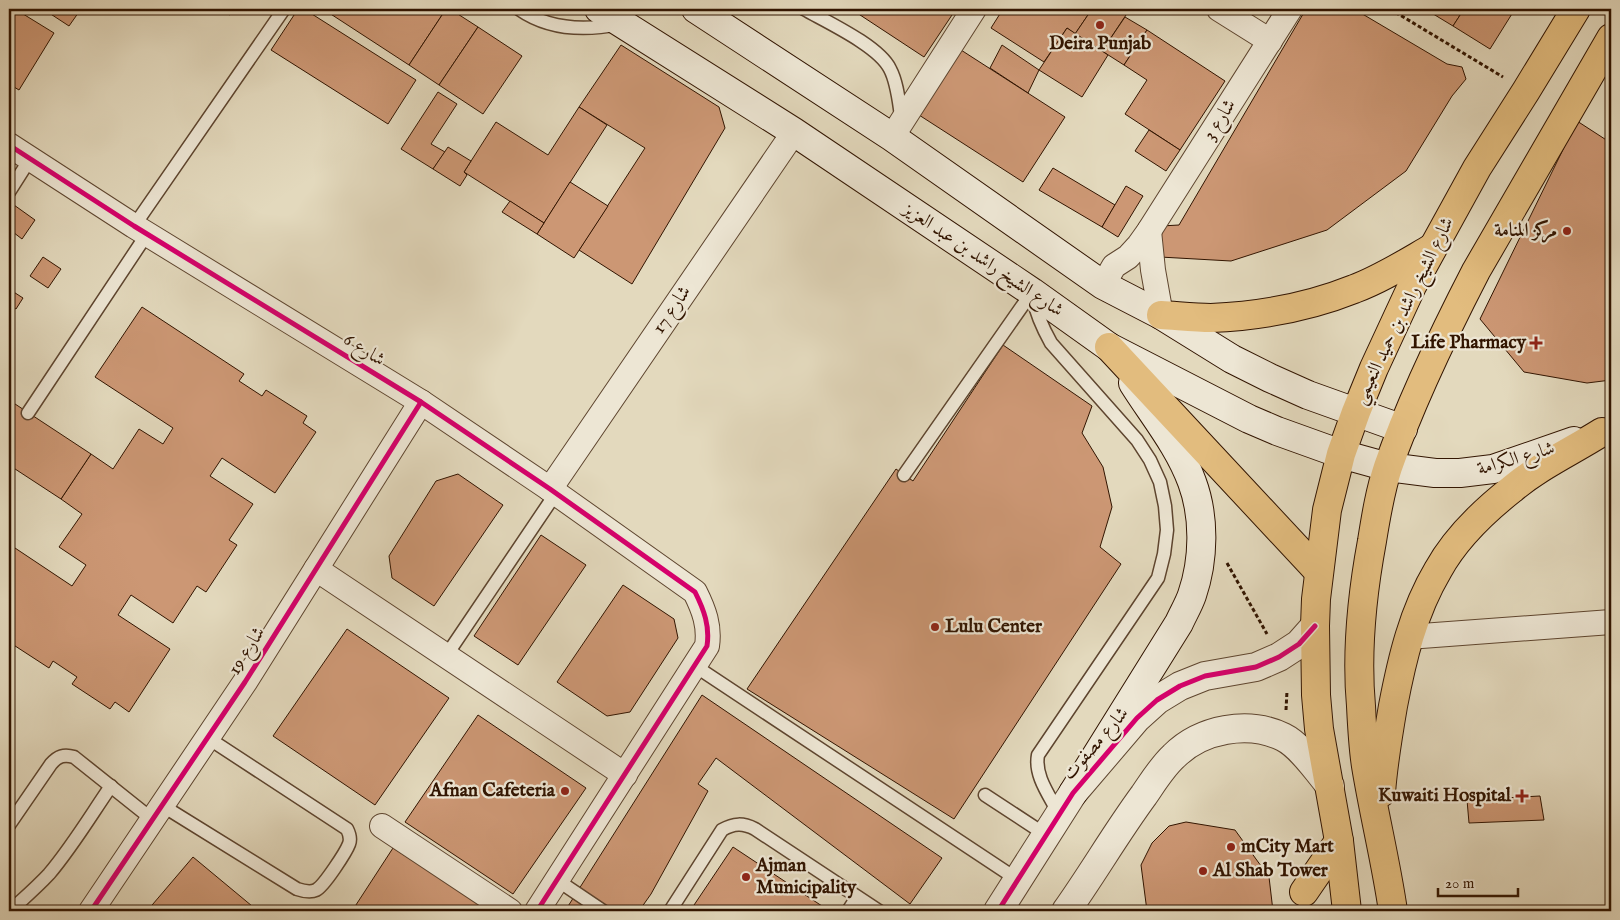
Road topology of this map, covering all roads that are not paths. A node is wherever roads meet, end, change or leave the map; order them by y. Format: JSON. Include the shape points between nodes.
{"nodes":[{"id":1,"x":284,"y":9,"type":"edge"},
{"id":2,"x":519,"y":9,"type":"edge"},
{"id":3,"x":599,"y":9,"type":"edge"},
{"id":4,"x":696,"y":9,"type":"edge"},
{"id":5,"x":804,"y":9,"type":"edge"},
{"id":6,"x":974,"y":9,"type":"edge"},
{"id":7,"x":1219,"y":9,"type":"edge"},
{"id":8,"x":1290,"y":9,"type":"edge"},
{"id":9,"x":1576,"y":9,"type":"edge"},
{"id":10,"x":621,"y":24,"type":"junction"},
{"id":11,"x":1611,"y":38,"type":"edge"},
{"id":12,"x":1270,"y":41,"type":"junction"},
{"id":13,"x":897,"y":130,"type":"junction"},
{"id":14,"x":794,"y":132,"type":"junction"},
{"id":15,"x":9,"y":145,"type":"edge"},
{"id":16,"x":30,"y":159,"type":"junction"},
{"id":17,"x":9,"y":192,"type":"edge"},
{"id":18,"x":141,"y":230,"type":"junction"},
{"id":19,"x":1149,"y":231,"type":"junction"},
{"id":20,"x":1433,"y":247,"type":"junction"},
{"id":21,"x":1103,"y":285,"type":"junction"},
{"id":22,"x":1032,"y":292,"type":"junction"},
{"id":23,"x":1161,"y":315,"type":"junction"},
{"id":24,"x":1109,"y":347,"type":"junction"},
{"id":25,"x":421,"y":402,"type":"junction"},
{"id":26,"x":1356,"y":412,"type":"junction"},
{"id":27,"x":28,"y":413,"type":"dead end"},
{"id":28,"x":1403,"y":429,"type":"junction"},
{"id":29,"x":1606,"y":430,"type":"edge"},
{"id":30,"x":1341,"y":454,"type":"junction"},
{"id":31,"x":1388,"y":467,"type":"junction"},
{"id":32,"x":904,"y":475,"type":"dead end"},
{"id":33,"x":553,"y":491,"type":"junction"},
{"id":34,"x":316,"y":569,"type":"junction"},
{"id":35,"x":1318,"y":571,"type":"junction"},
{"id":36,"x":1611,"y":622,"type":"edge"},
{"id":37,"x":1315,"y":626,"type":"junction"},
{"id":38,"x":1408,"y":637,"type":"junction"},
{"id":39,"x":446,"y":656,"type":"junction"},
{"id":40,"x":696,"y":666,"type":"junction"},
{"id":41,"x":208,"y":738,"type":"junction"},
{"id":42,"x":625,"y":775,"type":"junction"},
{"id":43,"x":111,"y":786,"type":"junction"},
{"id":44,"x":1330,"y":786,"type":"junction"},
{"id":45,"x":985,"y":795,"type":"dead end"},
{"id":46,"x":158,"y":813,"type":"junction"},
{"id":47,"x":1059,"y":814,"type":"junction"},
{"id":48,"x":9,"y":825,"type":"edge"},
{"id":49,"x":382,"y":826,"type":"dead end"},
{"id":50,"x":1379,"y":827,"type":"junction"},
{"id":51,"x":1339,"y":841,"type":"junction"},
{"id":52,"x":557,"y":880,"type":"junction"},
{"id":53,"x":1018,"y":880,"type":"junction"},
{"id":54,"x":1304,"y":892,"type":"dead end"},
{"id":55,"x":857,"y":897,"type":"junction"},
{"id":56,"x":10,"y":911,"type":"edge"},
{"id":57,"x":91,"y":911,"type":"edge"},
{"id":58,"x":510,"y":911,"type":"edge"},
{"id":59,"x":537,"y":911,"type":"edge"},
{"id":60,"x":603,"y":911,"type":"edge"},
{"id":61,"x":670,"y":911,"type":"edge"},
{"id":62,"x":848,"y":911,"type":"edge"},
{"id":63,"x":879,"y":911,"type":"edge"},
{"id":64,"x":998,"y":911,"type":"edge"},
{"id":65,"x":1066,"y":911,"type":"edge"},
{"id":66,"x":1347,"y":911,"type":"edge"},
{"id":67,"x":1393,"y":911,"type":"edge"}],
"edges":[{"from":1,"to":18,"type":"lane"},
{"from":2,"to":10,"type":"lane","via":[[537,20],[559,27],[598,28]]},
{"from":3,"to":10,"type":"main road","name":"شارع الشيخ راشد بن عبد العزيز"},
{"from":4,"to":13,"type":"main road"},
{"from":5,"to":13,"type":"lane","via":[[882,57],[894,77]]},
{"from":6,"to":13,"type":"street"},
{"from":7,"to":12,"type":"street"},
{"from":8,"to":12,"type":"street","name":"شارع 3"},
{"from":9,"to":20,"type":"main road","name":"شارع الشيخ راشد بن حميد النعيمي","via":[[1477,168]]},
{"from":10,"to":14,"type":"main road","name":"شارع الشيخ راشد بن عبد العزيز"},
{"from":11,"to":28,"type":"main road","via":[[1476,270]]},
{"from":12,"to":19,"type":"street","name":"شارع 3"},
{"from":13,"to":21,"type":"main road"},
{"from":14,"to":22,"type":"main road","name":"شارع الشيخ راشد بن عبد العزيز"},
{"from":14,"to":33,"type":"street","name":"شارع 17"},
{"from":15,"to":16,"type":"street","name":"شارع 6"},
{"from":16,"to":17,"type":"lane"},
{"from":16,"to":18,"type":"street","name":"شارع 6"},
{"from":18,"to":25,"type":"street","name":"شارع 6"},
{"from":18,"to":27,"type":"lane"},
{"from":19,"to":21,"type":"street","name":"شارع 3","via":[[1128,256],[1114,266]]},
{"from":19,"to":23,"type":"street"},
{"from":20,"to":23,"type":"main road","via":[[1397,269],[1354,289],[1309,304],[1221,317]]},
{"from":20,"to":26,"type":"main road","name":"شارع الشيخ راشد بن حميد النعيمي","via":[[1392,327]]},
{"from":21,"to":23,"type":"main road"},
{"from":22,"to":24,"type":"main road","name":"شارع الشيخ راشد بن عبد العزيز"},
{"from":22,"to":32,"type":"lane"},
{"from":22,"to":47,"type":"lane","via":[[1038,319],[1051,343],[1137,440],[1150,460],[1160,482],[1167,530],[1158,578],[1038,755],[1039,776]]},
{"from":23,"to":26,"type":"main road","via":[[1232,359],[1270,378]]},
{"from":24,"to":30,"type":"main road","name":"شارع الشيخ راشد بن عبد العزيز","via":[[1249,419]]},
{"from":24,"to":35,"type":"main road"},
{"from":24,"to":47,"type":"main road","via":[[1175,448],[1192,482],[1200,520],[1200,558],[1192,595],[1179,623]]},
{"from":25,"to":33,"type":"street","name":"شارع 6"},
{"from":25,"to":34,"type":"street","name":"شارع 19"},
{"from":26,"to":28,"type":"main road"},
{"from":26,"to":30,"type":"main road","name":"شارع الشيخ راشد بن حميد النعيمي"},
{"from":28,"to":31,"type":"main road"},
{"from":29,"to":31,"type":"main road","name":"شارع الكرامة","via":[[1485,470],[1435,473]]},
{"from":29,"to":38,"type":"main road","via":[[1513,487],[1486,511],[1439,568],[1421,601]]},
{"from":30,"to":31,"type":"main road","name":"شارع الشيخ راشد بن عبد العزيز"},
{"from":30,"to":35,"type":"main road","name":"شارع الشيخ راشد بن حميد النعيمي","via":[[1327,510]]},
{"from":31,"to":50,"type":"main road","via":[[1365,580],[1360,641],[1360,704],[1366,766]]},
{"from":33,"to":39,"type":"lane"},
{"from":33,"to":40,"type":"street","name":"شارع 6","via":[[695,592],[708,626],[707,646]]},
{"from":34,"to":39,"type":"street"},
{"from":34,"to":41,"type":"street","name":"شارع 19"},
{"from":35,"to":37,"type":"main road","name":"شارع الشيخ راشد بن حميد النعيمي"},
{"from":36,"to":38,"type":"street"},
{"from":37,"to":44,"type":"main road","name":"شارع الشيخ راشد بن حميد النعيمي","via":[[1318,721]]},
{"from":37,"to":47,"type":"main road","name":"شارع مصفوت","via":[[1299,644],[1280,657],[1256,667],[1205,676],[1157,700],[1137,718]]},
{"from":38,"to":50,"type":"main road","via":[[1388,732]]},
{"from":39,"to":42,"type":"street"},
{"from":40,"to":42,"type":"street"},
{"from":40,"to":53,"type":"lane"},
{"from":41,"to":46,"type":"street","name":"شارع 19"},
{"from":41,"to":46,"type":"lane","via":[[347,829],[349,844],[326,880],[316,890],[297,889]]},
{"from":42,"to":52,"type":"street"},
{"from":43,"to":46,"type":"lane"},
{"from":43,"to":48,"type":"lane","via":[[74,757],[56,758]]},
{"from":43,"to":56,"type":"lane","via":[[49,873]]},
{"from":44,"to":51,"type":"main road","name":"شارع الشيخ راشد بن حميد النعيمي"},
{"from":44,"to":65,"type":"main road","via":[[1305,754],[1284,737],[1256,729],[1226,729],[1198,738],[1174,755],[1156,778]]},
{"from":45,"to":47,"type":"lane"},
{"from":46,"to":57,"type":"street","name":"شارع 19"},
{"from":47,"to":53,"type":"main road","name":"شارع مصفوت"},
{"from":49,"to":58,"type":"street"},
{"from":50,"to":67,"type":"main road"},
{"from":51,"to":54,"type":"main road"},
{"from":51,"to":66,"type":"main road","name":"شارع الشيخ راشد بن حميد النعيمي"},
{"from":52,"to":59,"type":"street"},
{"from":52,"to":60,"type":"lane"},
{"from":53,"to":64,"type":"main road","name":"شارع مصفوت"},
{"from":55,"to":61,"type":"lane","via":[[755,829],[737,824],[722,830]]},
{"from":55,"to":62,"type":"lane"},
{"from":55,"to":63,"type":"lane"}]}
